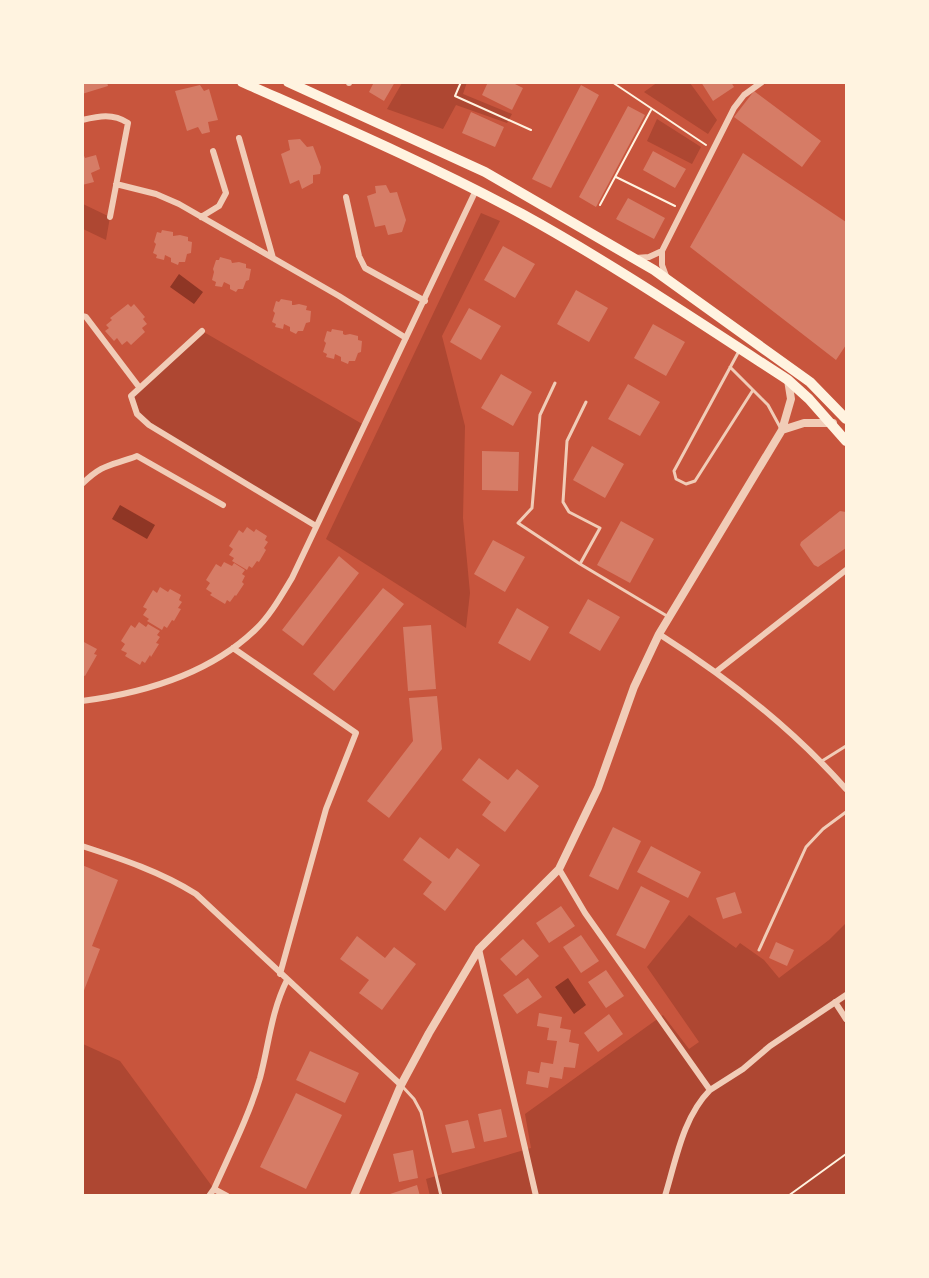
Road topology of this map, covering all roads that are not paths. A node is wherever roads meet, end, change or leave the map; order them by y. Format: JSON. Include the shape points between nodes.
{"nodes":[{"id":1,"x":242,"y":82,"type":"edge"},
{"id":2,"x":288,"y":82,"type":"edge"},
{"id":3,"x":762,"y":82,"type":"edge"},
{"id":4,"x":82,"y":120,"type":"edge"},
{"id":5,"x":239,"y":138,"type":"dead end"},
{"id":6,"x":213,"y":151,"type":"dead end"},
{"id":7,"x":485,"y":172,"type":"junction"},
{"id":8,"x":116,"y":184,"type":"junction"},
{"id":9,"x":476,"y":190,"type":"junction"},
{"id":10,"x":346,"y":197,"type":"dead end"},
{"id":11,"x":110,"y":217,"type":"dead end"},
{"id":12,"x":201,"y":217,"type":"junction"},
{"id":13,"x":662,"y":251,"type":"junction"},
{"id":14,"x":634,"y":257,"type":"junction"},
{"id":15,"x":273,"y":258,"type":"junction"},
{"id":16,"x":667,"y":279,"type":"junction"},
{"id":17,"x":425,"y":301,"type":"junction"},
{"id":18,"x":84,"y":316,"type":"edge"},
{"id":19,"x":202,"y":331,"type":"dead end"},
{"id":20,"x":406,"y":338,"type":"junction"},
{"id":21,"x":740,"y":349,"type":"junction"},
{"id":22,"x":730,"y":367,"type":"junction"},
{"id":23,"x":788,"y":380,"type":"junction"},
{"id":24,"x":555,"y":383,"type":"dead end"},
{"id":25,"x":139,"y":387,"type":"junction"},
{"id":26,"x":753,"y":390,"type":"junction"},
{"id":27,"x":586,"y":402,"type":"dead end"},
{"id":28,"x":846,"y":420,"type":"edge"},
{"id":29,"x":833,"y":423,"type":"junction"},
{"id":30,"x":782,"y":430,"type":"junction"},
{"id":31,"x":846,"y":441,"type":"edge"},
{"id":32,"x":82,"y":484,"type":"edge"},
{"id":33,"x":223,"y":506,"type":"dead end"},
{"id":34,"x":316,"y":526,"type":"junction"},
{"id":35,"x":580,"y":564,"type":"junction"},
{"id":36,"x":846,"y":570,"type":"edge"},
{"id":37,"x":669,"y":617,"type":"junction"},
{"id":38,"x":659,"y":634,"type":"junction"},
{"id":39,"x":233,"y":648,"type":"junction"},
{"id":40,"x":717,"y":671,"type":"junction"},
{"id":41,"x":82,"y":701,"type":"edge"},
{"id":42,"x":846,"y":746,"type":"edge"},
{"id":43,"x":822,"y":761,"type":"junction"},
{"id":44,"x":846,"y":789,"type":"edge"},
{"id":45,"x":846,"y":812,"type":"edge"},
{"id":46,"x":82,"y":846,"type":"edge"},
{"id":47,"x":559,"y":869,"type":"junction"},
{"id":48,"x":479,"y":949,"type":"junction"},
{"id":49,"x":759,"y":950,"type":"dead end"},
{"id":50,"x":280,"y":974,"type":"junction"},
{"id":51,"x":286,"y":980,"type":"junction"},
{"id":52,"x":846,"y":995,"type":"edge"},
{"id":53,"x":836,"y":1002,"type":"junction"},
{"id":54,"x":846,"y":1019,"type":"edge"},
{"id":55,"x":401,"y":1085,"type":"junction"},
{"id":56,"x":710,"y":1090,"type":"junction"},
{"id":57,"x":214,"y":1189,"type":"junction"},
{"id":58,"x":209,"y":1196,"type":"edge"},
{"id":59,"x":226,"y":1196,"type":"edge"},
{"id":60,"x":354,"y":1196,"type":"edge"},
{"id":61,"x":441,"y":1196,"type":"edge"},
{"id":62,"x":536,"y":1196,"type":"edge"},
{"id":63,"x":665,"y":1196,"type":"edge"}],
"edges":[{"from":1,"to":9,"type":"main road"},
{"from":2,"to":7,"type":"main road"},
{"from":3,"to":13,"type":"street","via":[[734,108]]},
{"from":4,"to":8,"type":"street","via":[[102,115],[122,118],[128,123]]},
{"from":5,"to":15,"type":"street"},
{"from":6,"to":12,"type":"street","via":[[226,193],[219,206]]},
{"from":7,"to":9,"type":"main road"},
{"from":7,"to":14,"type":"main road"},
{"from":8,"to":11,"type":"street"},
{"from":8,"to":12,"type":"street","via":[[156,194]]},
{"from":9,"to":17,"type":"street"},
{"from":9,"to":21,"type":"main road","via":[[571,242]]},
{"from":10,"to":17,"type":"street","via":[[364,268]]},
{"from":12,"to":15,"type":"street"},
{"from":13,"to":14,"type":"street"},
{"from":13,"to":16,"type":"street"},
{"from":14,"to":16,"type":"main road"},
{"from":15,"to":20,"type":"street"},
{"from":16,"to":28,"type":"main road","via":[[810,382]]},
{"from":17,"to":20,"type":"street"},
{"from":18,"to":25,"type":"street"},
{"from":19,"to":25,"type":"street"},
{"from":20,"to":34,"type":"street"},
{"from":21,"to":22,"type":"lane"},
{"from":21,"to":23,"type":"main road"},
{"from":22,"to":26,"type":"lane"},
{"from":22,"to":26,"type":"lane","via":[[674,471],[676,479],[686,484],[695,481]]},
{"from":23,"to":29,"type":"main road"},
{"from":23,"to":30,"type":"street","via":[[791,399]]},
{"from":24,"to":35,"type":"lane","via":[[540,415],[532,508],[518,523]]},
{"from":25,"to":34,"type":"street","via":[[131,396],[137,414],[149,425]]},
{"from":26,"to":30,"type":"lane","via":[[768,405]]},
{"from":27,"to":35,"type":"lane","via":[[567,441],[563,502],[569,512],[600,528]]},
{"from":29,"to":30,"type":"street","via":[[804,423]]},
{"from":29,"to":31,"type":"main road"},
{"from":30,"to":37,"type":"street"},
{"from":32,"to":33,"type":"street","via":[[105,465],[137,456]]},
{"from":34,"to":39,"type":"street","via":[[273,609],[256,630]]},
{"from":35,"to":37,"type":"lane"},
{"from":36,"to":40,"type":"street"},
{"from":37,"to":38,"type":"street"},
{"from":38,"to":40,"type":"street"},
{"from":38,"to":47,"type":"street","via":[[634,687],[598,788]]},
{"from":39,"to":41,"type":"street","via":[[193,671],[150,688]]},
{"from":39,"to":50,"type":"street","via":[[356,733],[326,809]]},
{"from":40,"to":43,"type":"street"},
{"from":42,"to":43,"type":"lane"},
{"from":43,"to":44,"type":"street"},
{"from":45,"to":49,"type":"lane","via":[[806,847]]},
{"from":46,"to":50,"type":"street","via":[[137,864],[196,894]]},
{"from":47,"to":48,"type":"street"},
{"from":47,"to":56,"type":"street","via":[[585,913]]},
{"from":48,"to":55,"type":"street"},
{"from":48,"to":62,"type":"street"},
{"from":50,"to":51,"type":"street"},
{"from":51,"to":55,"type":"street"},
{"from":51,"to":57,"type":"street","via":[[278,997],[257,1084]]},
{"from":52,"to":53,"type":"street"},
{"from":53,"to":54,"type":"street"},
{"from":53,"to":56,"type":"street"},
{"from":55,"to":60,"type":"street"},
{"from":55,"to":61,"type":"lane","via":[[421,1112]]},
{"from":56,"to":63,"type":"street","via":[[694,1109]]},
{"from":57,"to":58,"type":"street"},
{"from":57,"to":59,"type":"street"}]}
